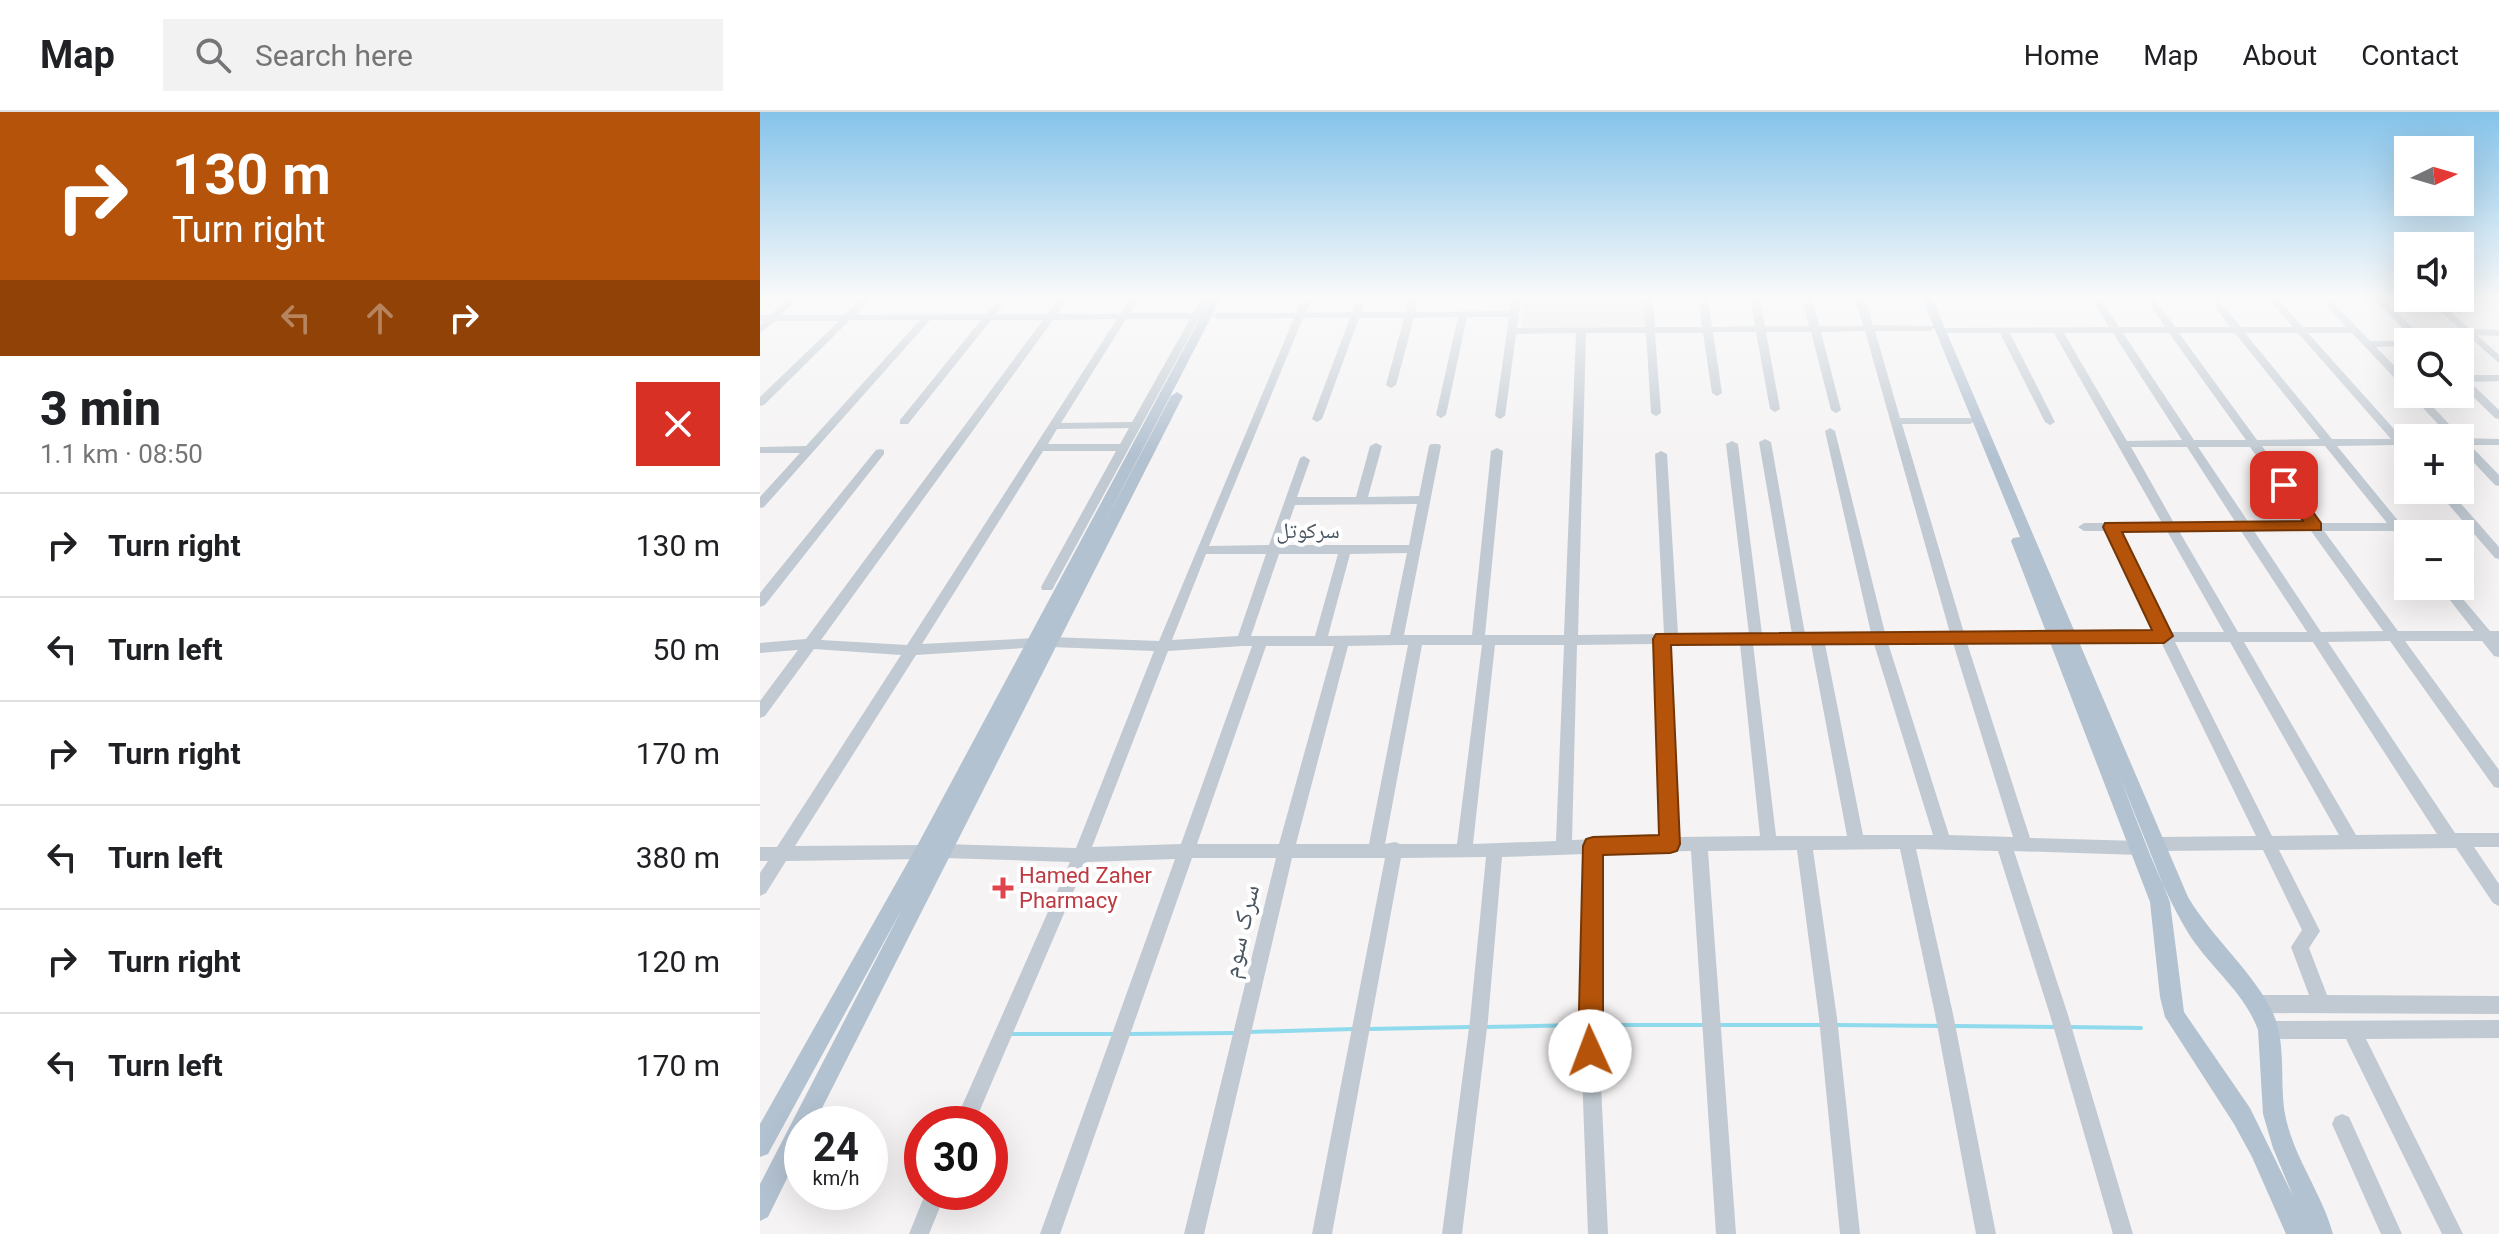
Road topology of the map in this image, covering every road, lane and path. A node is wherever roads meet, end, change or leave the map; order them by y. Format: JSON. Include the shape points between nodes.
{"nodes":[{"id":1,"x":815,"y":350,"type":"edge"},
{"id":2,"x":821,"y":350,"type":"edge"},
{"id":3,"x":898,"y":350,"type":"edge"},
{"id":4,"x":962,"y":350,"type":"edge"},
{"id":5,"x":1026,"y":350,"type":"edge"},
{"id":6,"x":1101,"y":350,"type":"edge"},
{"id":7,"x":1182,"y":350,"type":"edge"},
{"id":8,"x":1188,"y":350,"type":"edge"},
{"id":9,"x":1286,"y":350,"type":"edge"},
{"id":10,"x":1343,"y":350,"type":"edge"},
{"id":11,"x":1400,"y":350,"type":"edge"},
{"id":12,"x":1455,"y":350,"type":"edge"},
{"id":13,"x":1509,"y":350,"type":"edge"},
{"id":14,"x":1581,"y":350,"type":"edge"},
{"id":15,"x":1651,"y":350,"type":"edge"},
{"id":16,"x":1710,"y":350,"type":"edge"},
{"id":17,"x":1765,"y":350,"type":"edge"},
{"id":18,"x":1821,"y":350,"type":"edge"},
{"id":19,"x":1875,"y":350,"type":"edge"},
{"id":20,"x":1944,"y":350,"type":"edge"},
{"id":21,"x":1945,"y":350,"type":"edge"},
{"id":22,"x":2014,"y":350,"type":"edge"},
{"id":23,"x":2069,"y":350,"type":"edge"},
{"id":24,"x":2128,"y":350,"type":"edge"},
{"id":25,"x":2188,"y":350,"type":"edge"},
{"id":26,"x":2255,"y":350,"type":"edge"},
{"id":27,"x":2318,"y":350,"type":"edge"},
{"id":28,"x":2373,"y":350,"type":"edge"},
{"id":29,"x":2394,"y":372,"type":"edge"},
{"id":30,"x":2474,"y":378,"type":"edge"},
{"id":31,"x":2499,"y":378,"type":"edge"},
{"id":32,"x":1391,"y":385,"type":"dead end"},
{"id":33,"x":2474,"y":392,"type":"edge"},
{"id":34,"x":1717,"y":393,"type":"dead end"},
{"id":35,"x":760,"y":403,"type":"edge"},
{"id":36,"x":2428,"y":408,"type":"edge"},
{"id":37,"x":1775,"y":409,"type":"dead end"},
{"id":38,"x":1836,"y":410,"type":"dead end"},
{"id":39,"x":760,"y":412,"type":"edge"},
{"id":40,"x":1656,"y":413,"type":"dead end"},
{"id":41,"x":1441,"y":415,"type":"dead end"},
{"id":42,"x":1500,"y":416,"type":"dead end"},
{"id":43,"x":2499,"y":416,"type":"edge"},
{"id":44,"x":1317,"y":419,"type":"dead end"},
{"id":45,"x":1896,"y":421,"type":"junction"},
{"id":46,"x":1970,"y":421,"type":"junction"},
{"id":47,"x":904,"y":422,"type":"dead end"},
{"id":48,"x":2050,"y":422,"type":"dead end"},
{"id":49,"x":2444,"y":424,"type":"edge"},
{"id":50,"x":1136,"y":425,"type":"junction"},
{"id":51,"x":1053,"y":426,"type":"junction"},
{"id":52,"x":1830,"y":431,"type":"dead end"},
{"id":53,"x":2394,"y":433,"type":"edge"},
{"id":54,"x":2474,"y":441,"type":"edge"},
{"id":55,"x":1765,"y":442,"type":"dead end"},
{"id":56,"x":2499,"y":442,"type":"edge"},
{"id":57,"x":2253,"y":443,"type":"junction"},
{"id":58,"x":2329,"y":443,"type":"junction"},
{"id":59,"x":1732,"y":444,"type":"dead end"},
{"id":60,"x":2124,"y":444,"type":"junction"},
{"id":61,"x":2189,"y":444,"type":"junction"},
{"id":62,"x":2394,"y":445,"type":"edge"},
{"id":63,"x":1376,"y":446,"type":"dead end"},
{"id":64,"x":1435,"y":446,"type":"dead end"},
{"id":65,"x":1124,"y":447,"type":"junction"},
{"id":66,"x":1038,"y":448,"type":"junction"},
{"id":67,"x":809,"y":449,"type":"junction"},
{"id":68,"x":760,"y":450,"type":"edge"},
{"id":69,"x":1497,"y":451,"type":"dead end"},
{"id":70,"x":880,"y":452,"type":"dead end"},
{"id":71,"x":1661,"y":454,"type":"dead end"},
{"id":72,"x":2474,"y":456,"type":"edge"},
{"id":73,"x":1304,"y":460,"type":"dead end"},
{"id":74,"x":2499,"y":482,"type":"edge"},
{"id":75,"x":1361,"y":500,"type":"junction"},
{"id":76,"x":1424,"y":500,"type":"junction"},
{"id":77,"x":1290,"y":501,"type":"junction"},
{"id":78,"x":760,"y":504,"type":"edge"},
{"id":79,"x":2454,"y":504,"type":"edge"},
{"id":80,"x":2394,"y":524,"type":"edge"},
{"id":81,"x":2245,"y":526,"type":"junction"},
{"id":82,"x":2315,"y":526,"type":"junction"},
{"id":83,"x":2084,"y":527,"type":"dead end"},
{"id":84,"x":2111,"y":527,"type":"junction"},
{"id":85,"x":2171,"y":527,"type":"junction"},
{"id":86,"x":2394,"y":527,"type":"edge"},
{"id":87,"x":1415,"y":549,"type":"junction"},
{"id":88,"x":1201,"y":550,"type":"junction"},
{"id":89,"x":1274,"y":550,"type":"junction"},
{"id":90,"x":1345,"y":550,"type":"junction"},
{"id":91,"x":2499,"y":555,"type":"edge"},
{"id":92,"x":1063,"y":588,"type":"junction"},
{"id":93,"x":2458,"y":600,"type":"edge"},
{"id":94,"x":760,"y":602,"type":"edge"},
{"id":95,"x":2392,"y":635,"type":"junction"},
{"id":96,"x":2063,"y":636,"type":"junction"},
{"id":97,"x":2164,"y":636,"type":"junction"},
{"id":98,"x":2235,"y":636,"type":"junction"},
{"id":99,"x":2314,"y":636,"type":"junction"},
{"id":100,"x":2493,"y":636,"type":"edge"},
{"id":101,"x":1879,"y":637,"type":"junction"},
{"id":102,"x":1958,"y":637,"type":"junction"},
{"id":103,"x":1751,"y":638,"type":"junction"},
{"id":104,"x":1799,"y":638,"type":"junction"},
{"id":105,"x":1569,"y":639,"type":"junction"},
{"id":106,"x":1666,"y":639,"type":"junction"},
{"id":107,"x":1817,"y":639,"type":"junction"},
{"id":108,"x":1416,"y":640,"type":"junction"},
{"id":109,"x":1483,"y":640,"type":"junction"},
{"id":110,"x":1252,"y":641,"type":"junction"},
{"id":111,"x":1320,"y":641,"type":"junction"},
{"id":112,"x":1342,"y":641,"type":"junction"},
{"id":113,"x":1396,"y":641,"type":"junction"},
{"id":114,"x":1043,"y":642,"type":"junction"},
{"id":115,"x":810,"y":644,"type":"junction"},
{"id":116,"x":1163,"y":646,"type":"junction"},
{"id":117,"x":760,"y":648,"type":"edge"},
{"id":118,"x":910,"y":650,"type":"junction"},
{"id":119,"x":2499,"y":652,"type":"edge"},
{"id":120,"x":760,"y":712,"type":"edge"},
{"id":121,"x":2499,"y":782,"type":"edge"},
{"id":122,"x":2456,"y":840,"type":"junction"},
{"id":123,"x":2499,"y":840,"type":"edge"},
{"id":124,"x":1906,"y":842,"type":"junction"},
{"id":125,"x":1943,"y":842,"type":"junction"},
{"id":126,"x":1769,"y":843,"type":"junction"},
{"id":127,"x":1804,"y":843,"type":"junction"},
{"id":128,"x":1856,"y":843,"type":"junction"},
{"id":129,"x":2352,"y":843,"type":"junction"},
{"id":130,"x":1670,"y":844,"type":"junction"},
{"id":131,"x":1699,"y":844,"type":"junction"},
{"id":132,"x":2268,"y":844,"type":"junction"},
{"id":133,"x":2004,"y":845,"type":"junction"},
{"id":134,"x":2024,"y":845,"type":"junction"},
{"id":135,"x":1593,"y":846,"type":"junction"},
{"id":136,"x":2149,"y":846,"type":"junction"},
{"id":137,"x":1564,"y":847,"type":"junction"},
{"id":138,"x":1385,"y":849,"type":"junction"},
{"id":139,"x":1495,"y":850,"type":"junction"},
{"id":140,"x":943,"y":851,"type":"junction"},
{"id":141,"x":1184,"y":851,"type":"junction"},
{"id":142,"x":1464,"y":851,"type":"junction"},
{"id":143,"x":924,"y":852,"type":"junction"},
{"id":144,"x":1285,"y":853,"type":"junction"},
{"id":145,"x":760,"y":854,"type":"edge"},
{"id":146,"x":783,"y":854,"type":"junction"},
{"id":147,"x":1081,"y":855,"type":"junction"},
{"id":148,"x":760,"y":888,"type":"edge"},
{"id":149,"x":2499,"y":898,"type":"edge"},
{"id":150,"x":2256,"y":1004,"type":"junction"},
{"id":151,"x":2321,"y":1004,"type":"junction"},
{"id":152,"x":2499,"y":1005,"type":"edge"},
{"id":153,"x":2499,"y":1029,"type":"edge"},
{"id":154,"x":2269,"y":1030,"type":"junction"},
{"id":155,"x":2352,"y":1031,"type":"junction"},
{"id":156,"x":811,"y":1106,"type":"edge"},
{"id":157,"x":972,"y":1106,"type":"edge"},
{"id":158,"x":2342,"y":1124,"type":"dead end"},
{"id":159,"x":760,"y":1146,"type":"edge"},
{"id":160,"x":784,"y":1160,"type":"edge"},
{"id":161,"x":760,"y":1209,"type":"edge"},
{"id":162,"x":929,"y":1210,"type":"edge"},
{"id":163,"x":919,"y":1234,"type":"edge"},
{"id":164,"x":1050,"y":1234,"type":"edge"},
{"id":165,"x":1194,"y":1234,"type":"edge"},
{"id":166,"x":1322,"y":1234,"type":"edge"},
{"id":167,"x":1452,"y":1234,"type":"edge"},
{"id":168,"x":1598,"y":1234,"type":"edge"},
{"id":169,"x":1726,"y":1234,"type":"edge"},
{"id":170,"x":1850,"y":1234,"type":"edge"},
{"id":171,"x":1986,"y":1234,"type":"edge"},
{"id":172,"x":2123,"y":1234,"type":"edge"},
{"id":173,"x":2298,"y":1234,"type":"edge"},
{"id":174,"x":2322,"y":1234,"type":"edge"},
{"id":175,"x":2392,"y":1234,"type":"edge"},
{"id":176,"x":2453,"y":1234,"type":"edge"}],
"edges":[{"from":1,"to":35,"type":"street"},
{"from":2,"to":39,"type":"street"},
{"from":3,"to":67,"type":"street"},
{"from":4,"to":47,"type":"street"},
{"from":5,"to":115,"type":"street"},
{"from":6,"to":51,"type":"street"},
{"from":7,"to":50,"type":"street"},
{"from":8,"to":92,"type":"main road","via":[[1086,561]]},
{"from":9,"to":88,"type":"street"},
{"from":10,"to":44,"type":"street"},
{"from":11,"to":32,"type":"street"},
{"from":12,"to":41,"type":"street"},
{"from":13,"to":42,"type":"street"},
{"from":14,"to":105,"type":"street"},
{"from":15,"to":40,"type":"street"},
{"from":16,"to":34,"type":"street"},
{"from":17,"to":37,"type":"street"},
{"from":18,"to":38,"type":"street"},
{"from":19,"to":45,"type":"street"},
{"from":20,"to":46,"type":"main road"},
{"from":21,"to":96,"type":"main road"},
{"from":22,"to":48,"type":"street"},
{"from":23,"to":60,"type":"street"},
{"from":24,"to":61,"type":"street"},
{"from":25,"to":57,"type":"street"},
{"from":26,"to":58,"type":"street"},
{"from":27,"to":53,"type":"street"},
{"from":28,"to":29,"type":"street"},
{"from":30,"to":31,"type":"street"},
{"from":33,"to":43,"type":"street"},
{"from":36,"to":49,"type":"street"},
{"from":45,"to":46,"type":"street"},
{"from":45,"to":102,"type":"street"},
{"from":46,"to":96,"type":"main road"},
{"from":50,"to":51,"type":"street"},
{"from":50,"to":65,"type":"street"},
{"from":51,"to":66,"type":"street"},
{"from":52,"to":101,"type":"street"},
{"from":54,"to":56,"type":"street"},
{"from":55,"to":104,"type":"street"},
{"from":57,"to":58,"type":"street"},
{"from":57,"to":61,"type":"street"},
{"from":57,"to":82,"type":"street"},
{"from":58,"to":62,"type":"street"},
{"from":58,"to":80,"type":"street"},
{"from":59,"to":103,"type":"street"},
{"from":60,"to":61,"type":"street"},
{"from":60,"to":85,"type":"street"},
{"from":61,"to":81,"type":"street"},
{"from":63,"to":75,"type":"street"},
{"from":64,"to":76,"type":"street"},
{"from":65,"to":66,"type":"street"},
{"from":65,"to":92,"type":"street"},
{"from":66,"to":118,"type":"street"},
{"from":67,"to":68,"type":"street"},
{"from":67,"to":78,"type":"street"},
{"from":69,"to":109,"type":"street"},
{"from":70,"to":94,"type":"street"},
{"from":71,"to":106,"type":"street"},
{"from":72,"to":74,"type":"street"},
{"from":73,"to":77,"type":"street"},
{"from":75,"to":76,"type":"street"},
{"from":75,"to":77,"type":"street"},
{"from":76,"to":87,"type":"street"},
{"from":77,"to":89,"type":"street"},
{"from":79,"to":91,"type":"street"},
{"from":81,"to":82,"type":"street"},
{"from":81,"to":85,"type":"street"},
{"from":81,"to":99,"type":"street"},
{"from":82,"to":86,"type":"street"},
{"from":82,"to":95,"type":"street"},
{"from":83,"to":84,"type":"street"},
{"from":84,"to":85,"type":"street"},
{"from":84,"to":97,"type":"street"},
{"from":85,"to":98,"type":"street"},
{"from":87,"to":90,"type":"street","name":"سرکوتل"},
{"from":87,"to":113,"type":"street"},
{"from":88,"to":89,"type":"street","name":"سرکوتل"},
{"from":88,"to":116,"type":"street"},
{"from":89,"to":90,"type":"street","name":"سرکوتل"},
{"from":89,"to":110,"type":"street"},
{"from":90,"to":111,"type":"street"},
{"from":92,"to":114,"type":"main road"},
{"from":93,"to":100,"type":"street"},
{"from":95,"to":99,"type":"street"},
{"from":95,"to":100,"type":"street"},
{"from":95,"to":121,"type":"street"},
{"from":96,"to":97,"type":"street"},
{"from":96,"to":102,"type":"street"},
{"from":96,"to":136,"type":"main road"},
{"from":97,"to":98,"type":"street"},
{"from":97,"to":132,"type":"street"},
{"from":98,"to":99,"type":"street"},
{"from":98,"to":129,"type":"street"},
{"from":99,"to":122,"type":"street"},
{"from":100,"to":119,"type":"street"},
{"from":101,"to":102,"type":"street"},
{"from":101,"to":107,"type":"street"},
{"from":101,"to":125,"type":"street"},
{"from":102,"to":134,"type":"street"},
{"from":103,"to":104,"type":"street"},
{"from":103,"to":106,"type":"street"},
{"from":103,"to":126,"type":"street"},
{"from":104,"to":107,"type":"street"},
{"from":105,"to":106,"type":"street"},
{"from":105,"to":109,"type":"street"},
{"from":105,"to":137,"type":"street"},
{"from":106,"to":130,"type":"street"},
{"from":107,"to":128,"type":"street"},
{"from":108,"to":109,"type":"street"},
{"from":108,"to":113,"type":"street"},
{"from":108,"to":138,"type":"street"},
{"from":109,"to":142,"type":"street"},
{"from":110,"to":111,"type":"street"},
{"from":110,"to":116,"type":"street"},
{"from":110,"to":141,"type":"street"},
{"from":111,"to":112,"type":"street"},
{"from":112,"to":113,"type":"street"},
{"from":112,"to":144,"type":"street","name":"سرک سوم"},
{"from":114,"to":116,"type":"street"},
{"from":114,"to":118,"type":"street"},
{"from":114,"to":140,"type":"main road"},
{"from":114,"to":143,"type":"main road"},
{"from":115,"to":117,"type":"street"},
{"from":115,"to":118,"type":"street"},
{"from":115,"to":120,"type":"street"},
{"from":116,"to":147,"type":"street"},
{"from":118,"to":146,"type":"street"},
{"from":122,"to":123,"type":"street"},
{"from":122,"to":129,"type":"street"},
{"from":122,"to":149,"type":"street"},
{"from":124,"to":125,"type":"street"},
{"from":124,"to":128,"type":"street"},
{"from":124,"to":171,"type":"street"},
{"from":125,"to":133,"type":"street"},
{"from":126,"to":127,"type":"street"},
{"from":126,"to":131,"type":"street"},
{"from":127,"to":128,"type":"street"},
{"from":127,"to":170,"type":"street"},
{"from":129,"to":132,"type":"street"},
{"from":130,"to":131,"type":"street"},
{"from":130,"to":135,"type":"street"},
{"from":131,"to":169,"type":"street"},
{"from":132,"to":136,"type":"street"},
{"from":132,"to":151,"type":"street","via":[[2311,931],[2300,947]]},
{"from":133,"to":134,"type":"street"},
{"from":133,"to":172,"type":"street"},
{"from":134,"to":136,"type":"street"},
{"from":135,"to":137,"type":"street"},
{"from":135,"to":168,"type":"street","via":[[1589,1020]]},
{"from":136,"to":150,"type":"main road","via":[[2196,928]]},
{"from":136,"to":173,"type":"main road","via":[[2175,1017],[2242,1116]]},
{"from":137,"to":139,"type":"street"},
{"from":138,"to":142,"type":"street"},
{"from":138,"to":144,"type":"street"},
{"from":138,"to":166,"type":"street"},
{"from":139,"to":142,"type":"street"},
{"from":139,"to":167,"type":"street"},
{"from":140,"to":147,"type":"street"},
{"from":140,"to":156,"type":"main road"},
{"from":141,"to":144,"type":"street"},
{"from":141,"to":147,"type":"street"},
{"from":141,"to":164,"type":"street"},
{"from":143,"to":146,"type":"street"},
{"from":143,"to":159,"type":"main road"},
{"from":144,"to":165,"type":"street","name":"سرک سوم"},
{"from":145,"to":146,"type":"street"},
{"from":146,"to":148,"type":"street"},
{"from":147,"to":157,"type":"street"},
{"from":150,"to":151,"type":"street"},
{"from":150,"to":154,"type":"main road"},
{"from":151,"to":152,"type":"street"},
{"from":153,"to":155,"type":"street"},
{"from":154,"to":155,"type":"street"},
{"from":154,"to":174,"type":"main road","via":[[2274,1114]]},
{"from":155,"to":176,"type":"street"},
{"from":158,"to":175,"type":"street"},
{"from":160,"to":161,"type":"main road"},
{"from":162,"to":163,"type":"street"},
{"from":173,"to":174,"type":"main road","via":[[2310,1227]]}]}
